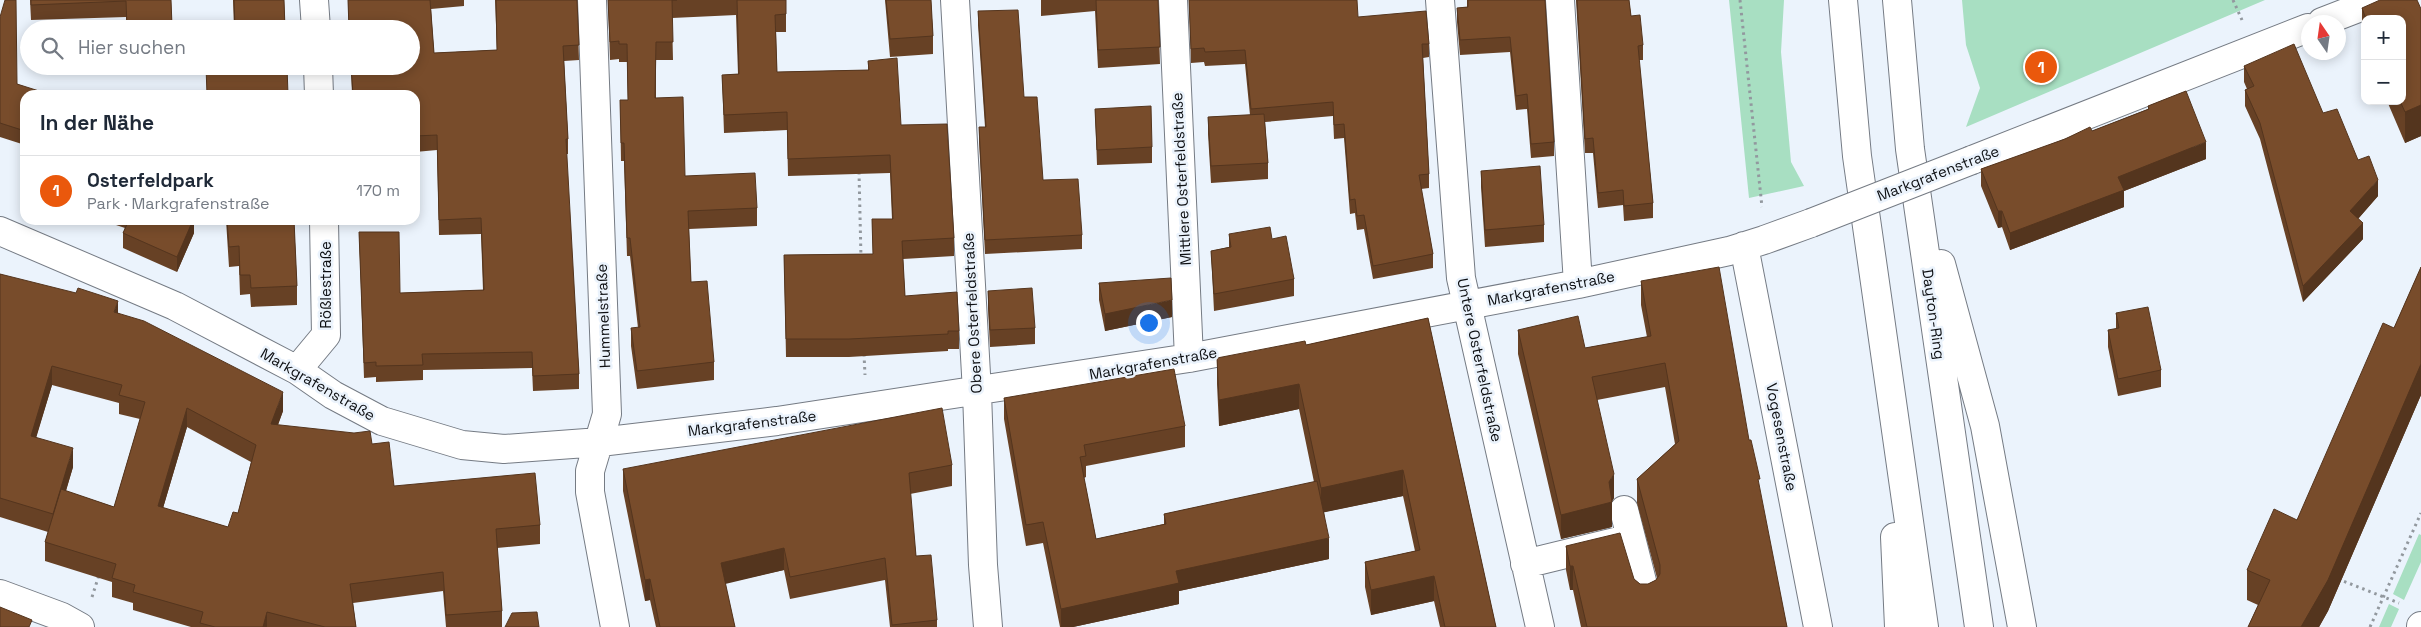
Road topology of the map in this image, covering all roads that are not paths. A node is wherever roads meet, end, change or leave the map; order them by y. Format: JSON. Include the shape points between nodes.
{"nodes":[{"id":1,"x":314,"y":0,"type":"edge"},
{"id":2,"x":592,"y":0,"type":"edge"},
{"id":3,"x":955,"y":0,"type":"edge"},
{"id":4,"x":1173,"y":0,"type":"edge"},
{"id":5,"x":1440,"y":0,"type":"edge"},
{"id":6,"x":1560,"y":0,"type":"edge"},
{"id":7,"x":1843,"y":0,"type":"edge"},
{"id":8,"x":1897,"y":0,"type":"edge"},
{"id":9,"x":2379,"y":0,"type":"edge"},
{"id":10,"x":2340,"y":15,"type":"edge"},
{"id":11,"x":315,"y":20,"type":"edge"},
{"id":12,"x":2301,"y":31,"type":"edge"},
{"id":13,"x":318,"y":75,"type":"edge"},
{"id":14,"x":319,"y":90,"type":"edge"},
{"id":15,"x":1910,"y":149,"type":"junction"},
{"id":16,"x":324,"y":225,"type":"edge"},
{"id":17,"x":0,"y":231,"type":"edge"},
{"id":18,"x":1754,"y":243,"type":"junction"},
{"id":19,"x":1578,"y":284,"type":"junction"},
{"id":20,"x":1466,"y":305,"type":"junction"},
{"id":21,"x":1189,"y":358,"type":"junction"},
{"id":22,"x":1886,"y":364,"type":"junction"},
{"id":23,"x":297,"y":370,"type":"junction"},
{"id":24,"x":977,"y":392,"type":"junction"},
{"id":25,"x":600,"y":442,"type":"junction"},
{"id":26,"x":1624,"y":510,"type":"dead end"},
{"id":27,"x":1631,"y":538,"type":"junction"},
{"id":28,"x":1524,"y":564,"type":"junction"},
{"id":29,"x":1645,"y":593,"type":"edge"},
{"id":30,"x":0,"y":594,"type":"edge"},
{"id":31,"x":66,"y":624,"type":"edge"},
{"id":32,"x":615,"y":627,"type":"edge"},
{"id":33,"x":988,"y":627,"type":"edge"},
{"id":34,"x":1540,"y":627,"type":"edge"},
{"id":35,"x":1818,"y":627,"type":"edge"},
{"id":36,"x":1900,"y":627,"type":"edge"},
{"id":37,"x":1924,"y":627,"type":"edge"},
{"id":38,"x":1979,"y":627,"type":"edge"},
{"id":39,"x":2022,"y":627,"type":"edge"}],
"edges":[{"from":1,"to":11,"type":"main road"},
{"from":2,"to":25,"type":"main road","name":"Hummelstraße","via":[[607,414]]},
{"from":3,"to":24,"type":"main road","name":"Obere Osterfeldstraße"},
{"from":4,"to":21,"type":"main road","name":"Mittlere Osterfeldstraße"},
{"from":5,"to":20,"type":"main road","name":"Untere Osterfeldstraße","via":[[1461,278]]},
{"from":6,"to":19,"type":"main road"},
{"from":7,"to":22,"type":"main road","via":[[1857,156]]},
{"from":8,"to":15,"type":"main road","name":"Dayton-Ring"},
{"from":9,"to":10,"type":"main road"},
{"from":12,"to":18,"type":"main road","name":"Markgrafenstraße","bridge":true},
{"from":13,"to":14,"type":"main road"},
{"from":15,"to":38,"type":"main road","name":"Dayton-Ring"},
{"from":15,"to":39,"type":"main road","via":[[1985,426]]},
{"from":16,"to":23,"type":"main road","name":"Rößlestraße","via":[[326,336]]},
{"from":17,"to":23,"type":"main road","name":"Markgrafenstraße","via":[[176,306]]},
{"from":18,"to":19,"type":"main road","name":"Markgrafenstraße"},
{"from":18,"to":35,"type":"main road","name":"Vogesenstraße"},
{"from":19,"to":20,"type":"main road","name":"Markgrafenstraße"},
{"from":20,"to":21,"type":"main road","name":"Markgrafenstraße"},
{"from":20,"to":28,"type":"main road","name":"Untere Osterfeldstraße"},
{"from":21,"to":24,"type":"main road","name":"Markgrafenstraße"},
{"from":22,"to":36,"type":"main road"},
{"from":22,"to":37,"type":"main road"},
{"from":23,"to":25,"type":"main road","name":"Markgrafenstraße","via":[[333,395],[382,421],[462,445],[504,449]]},
{"from":24,"to":25,"type":"main road","name":"Markgrafenstraße"},
{"from":24,"to":33,"type":"main road","name":"Obere Osterfeldstraße","via":[[982,565]]},
{"from":25,"to":32,"type":"main road","name":"Hummelstraße","via":[[590,471],[590,492]]},
{"from":26,"to":27,"type":"main road"},
{"from":27,"to":28,"type":"main road"},
{"from":27,"to":29,"type":"main road"},
{"from":28,"to":34,"type":"main road","name":"Untere Osterfeldstraße"},
{"from":30,"to":31,"type":"main road"}]}
